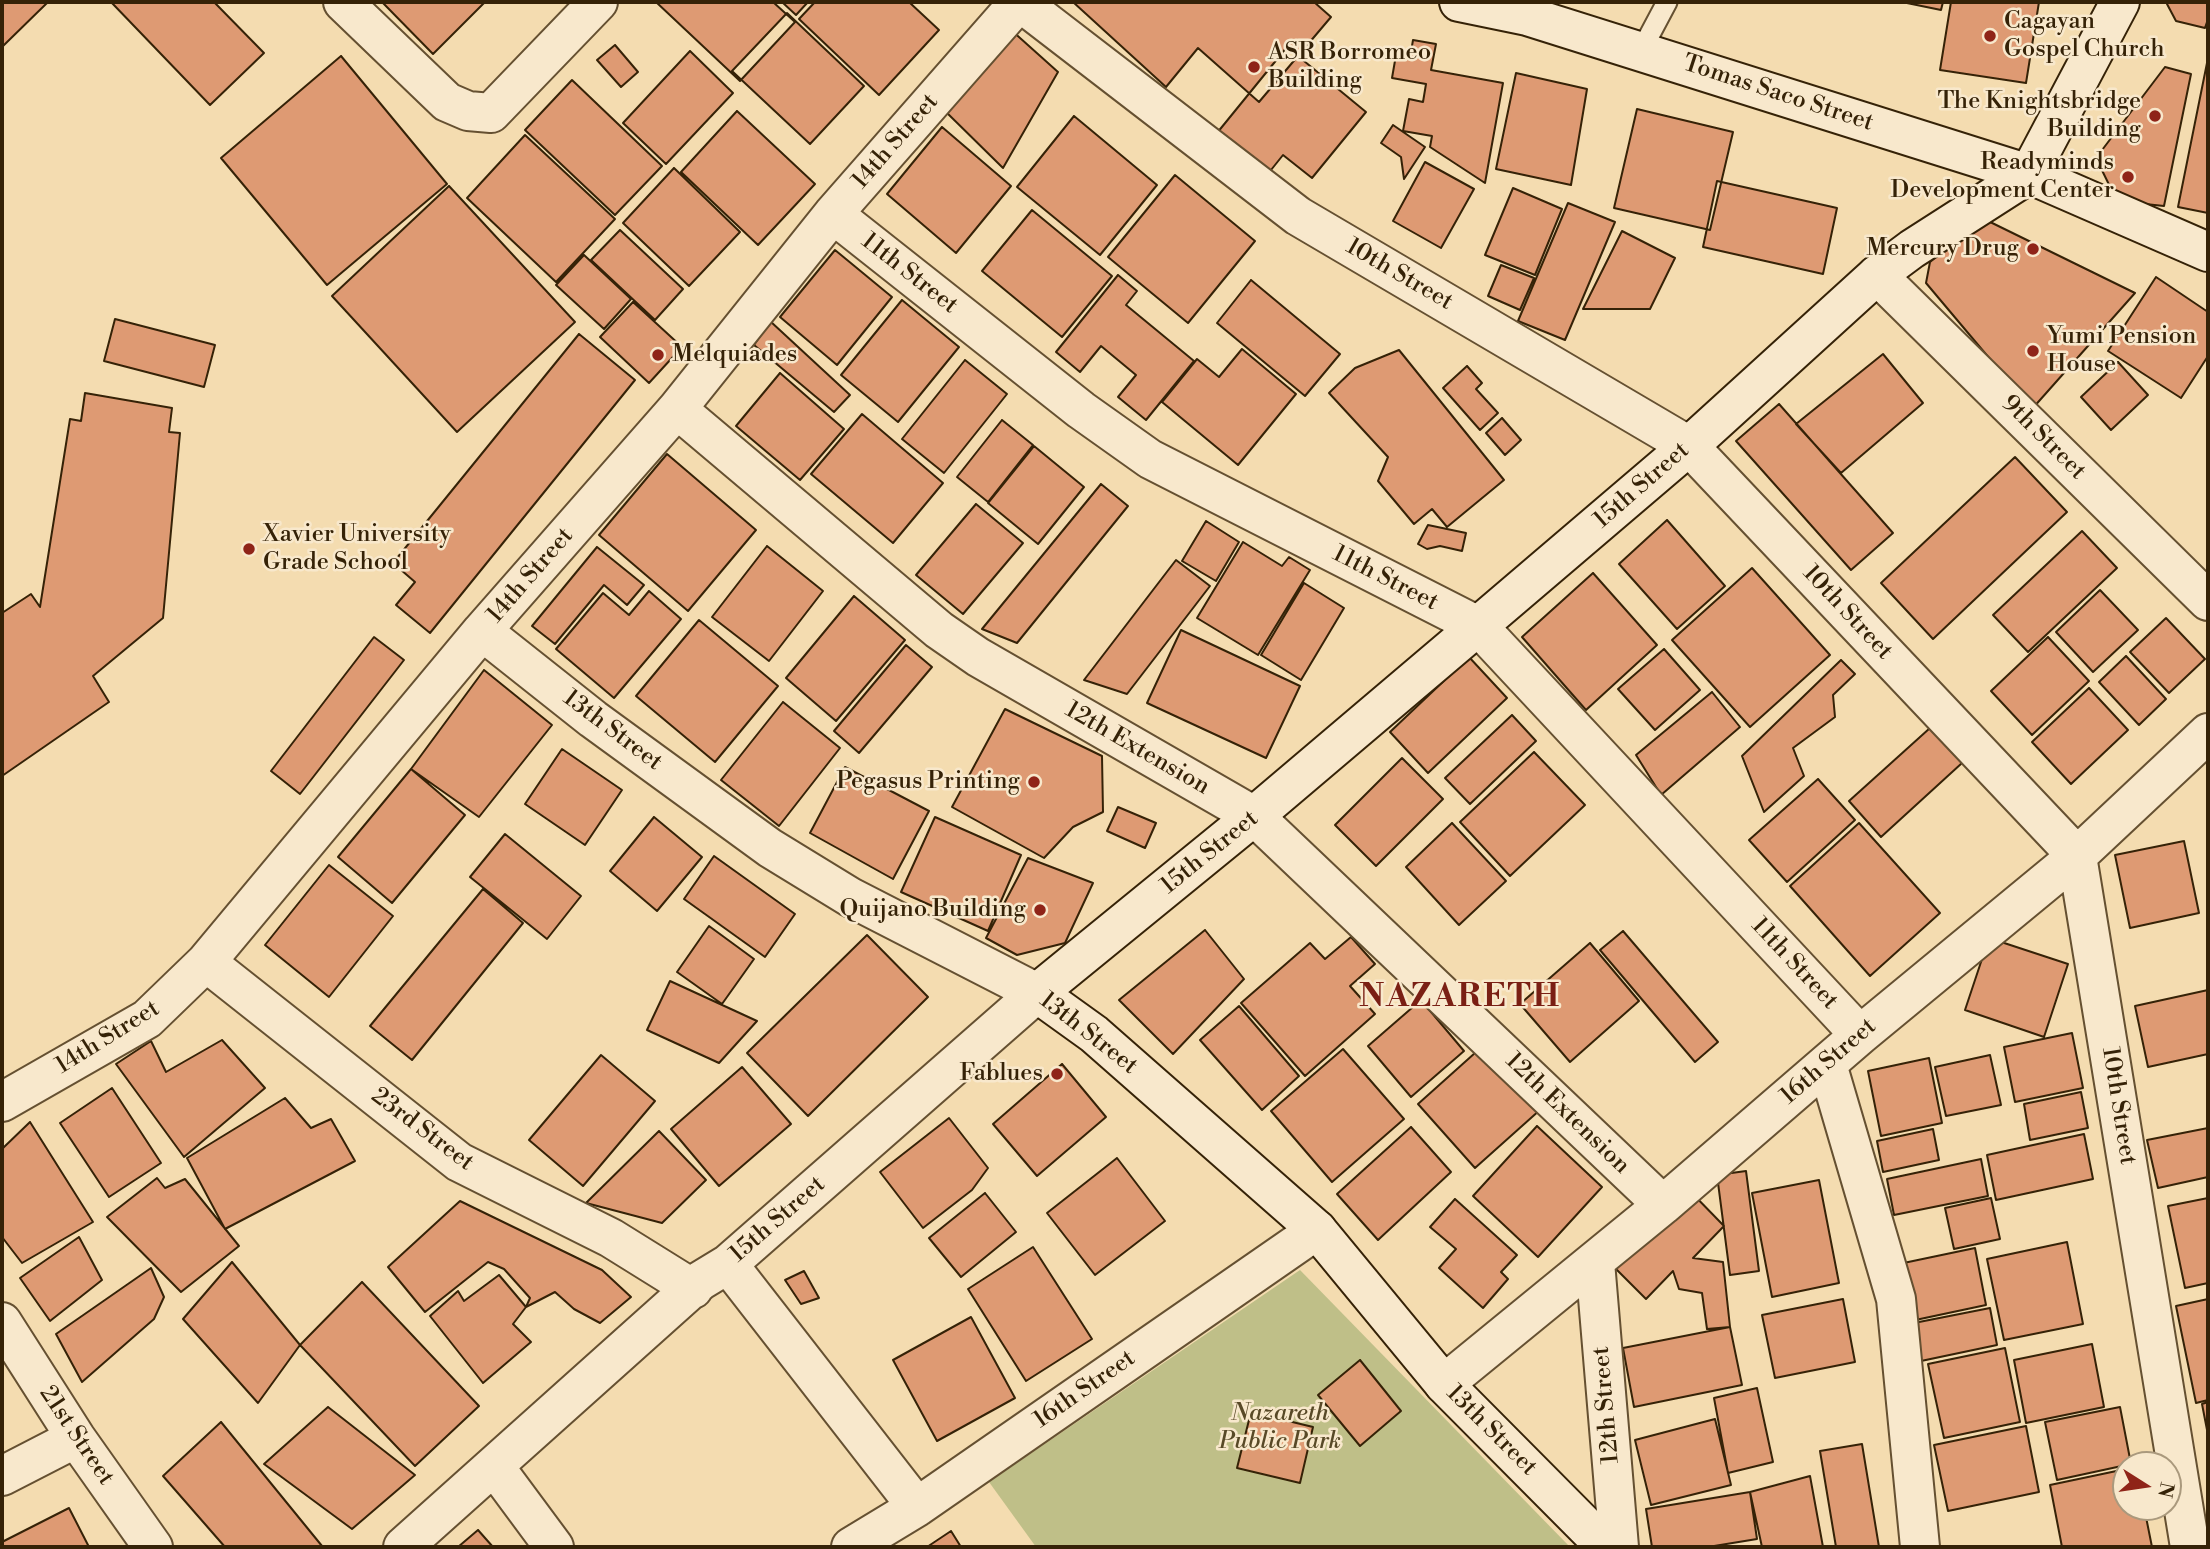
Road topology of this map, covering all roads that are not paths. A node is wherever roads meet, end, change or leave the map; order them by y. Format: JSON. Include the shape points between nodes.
{"nodes":[{"id":1,"x":344,"y":2,"type":"edge"},
{"id":2,"x":598,"y":2,"type":"edge"},
{"id":3,"x":1020,"y":2,"type":"edge"},
{"id":4,"x":1459,"y":2,"type":"edge"},
{"id":5,"x":1667,"y":2,"type":"edge"},
{"id":6,"x":2120,"y":2,"type":"edge"},
{"id":7,"x":1641,"y":51,"type":"junction"},
{"id":8,"x":2029,"y":174,"type":"junction"},
{"id":9,"x":833,"y":214,"type":"junction"},
{"id":10,"x":2208,"y":252,"type":"edge"},
{"id":11,"x":1877,"y":275,"type":"junction"},
{"id":12,"x":677,"y":409,"type":"junction"},
{"id":13,"x":1689,"y":446,"type":"junction"},
{"id":14,"x":2208,"y":601,"type":"edge"},
{"id":15,"x":1478,"y":626,"type":"junction"},
{"id":16,"x":482,"y":631,"type":"junction"},
{"id":17,"x":2208,"y":733,"type":"edge"},
{"id":18,"x":1254,"y":816,"type":"junction"},
{"id":19,"x":2077,"y":856,"type":"junction"},
{"id":20,"x":206,"y":962,"type":"junction"},
{"id":21,"x":1038,"y":993,"type":"junction"},
{"id":22,"x":1860,"y":1035,"type":"junction"},
{"id":23,"x":1827,"y":1064,"type":"junction"},
{"id":24,"x":2,"y":1102,"type":"edge"},
{"id":25,"x":1663,"y":1205,"type":"junction"},
{"id":26,"x":1317,"y":1230,"type":"junction"},
{"id":27,"x":1595,"y":1262,"type":"junction"},
{"id":28,"x":728,"y":1264,"type":"junction"},
{"id":29,"x":693,"y":1289,"type":"junction"},
{"id":30,"x":2,"y":1322,"type":"edge"},
{"id":31,"x":1444,"y":1384,"type":"junction"},
{"id":32,"x":76,"y":1438,"type":"junction"},
{"id":33,"x":494,"y":1466,"type":"junction"},
{"id":34,"x":2,"y":1476,"type":"edge"},
{"id":35,"x":916,"y":1507,"type":"junction"},
{"id":36,"x":153,"y":1547,"type":"edge"},
{"id":37,"x":403,"y":1547,"type":"edge"},
{"id":38,"x":554,"y":1547,"type":"edge"},
{"id":39,"x":851,"y":1547,"type":"edge"},
{"id":40,"x":1606,"y":1547,"type":"edge"},
{"id":41,"x":1619,"y":1547,"type":"edge"},
{"id":42,"x":1920,"y":1547,"type":"edge"},
{"id":43,"x":2190,"y":1547,"type":"edge"}],
"edges":[{"from":1,"to":2,"type":"street","via":[[447,102],[468,111],[491,113]]},
{"from":3,"to":9,"type":"street","name":"14th Street"},
{"from":3,"to":13,"type":"street","name":"10th Street","via":[[1298,216]]},
{"from":4,"to":7,"type":"street","name":"Tomas Saco Street","via":[[1527,16]]},
{"from":5,"to":7,"type":"lane"},
{"from":6,"to":8,"type":"street"},
{"from":7,"to":8,"type":"street","name":"Tomas Saco Street"},
{"from":8,"to":10,"type":"street","name":"Tomas Saco Street"},
{"from":8,"to":11,"type":"street","name":"15th Street"},
{"from":9,"to":12,"type":"street","name":"14th Street"},
{"from":9,"to":15,"type":"street","name":"11th Street","via":[[1150,459]]},
{"from":11,"to":13,"type":"street","name":"15th Street"},
{"from":11,"to":14,"type":"street","name":"9th Street"},
{"from":12,"to":16,"type":"street","name":"14th Street"},
{"from":12,"to":18,"type":"street","name":"12th Extension","via":[[939,630]]},
{"from":13,"to":15,"type":"street","name":"15th Street"},
{"from":13,"to":19,"type":"street","name":"10th Street"},
{"from":15,"to":18,"type":"street","name":"15th Street"},
{"from":15,"to":22,"type":"street","name":"11th Street"},
{"from":16,"to":20,"type":"street","name":"14th Street"},
{"from":16,"to":21,"type":"street","name":"13th Street","via":[[770,848],[850,897]]},
{"from":17,"to":19,"type":"street","name":"16th Street"},
{"from":18,"to":21,"type":"street","name":"15th Street"},
{"from":18,"to":25,"type":"street","name":"12th Extension"},
{"from":19,"to":22,"type":"street","name":"16th Street"},
{"from":19,"to":43,"type":"street","name":"10th Street"},
{"from":20,"to":24,"type":"street","name":"14th Street","via":[[147,1019]]},
{"from":20,"to":29,"type":"street","name":"23rd Street","via":[[459,1162],[611,1238]]},
{"from":21,"to":26,"type":"street","name":"13th Street","via":[[1094,1034]]},
{"from":21,"to":28,"type":"street","name":"15th Street"},
{"from":22,"to":23,"type":"street","name":"16th Street"},
{"from":23,"to":25,"type":"street","name":"16th Street"},
{"from":23,"to":42,"type":"street","via":[[1896,1299]]},
{"from":25,"to":27,"type":"street","name":"16th Street"},
{"from":26,"to":31,"type":"street","name":"13th Street"},
{"from":26,"to":35,"type":"street","name":"16th Street"},
{"from":27,"to":31,"type":"street","name":"16th Street"},
{"from":27,"to":41,"type":"street","name":"12th Street"},
{"from":28,"to":29,"type":"street","name":"15th Street"},
{"from":28,"to":35,"type":"street"},
{"from":29,"to":33,"type":"street","name":"15th Street"},
{"from":30,"to":32,"type":"street","name":"21st Street"},
{"from":31,"to":40,"type":"street","name":"13th Street"},
{"from":32,"to":34,"type":"street"},
{"from":32,"to":36,"type":"street","name":"21st Street"},
{"from":33,"to":37,"type":"street","name":"15th Street"},
{"from":33,"to":38,"type":"street"},
{"from":35,"to":39,"type":"street","name":"16th Street"}]}
